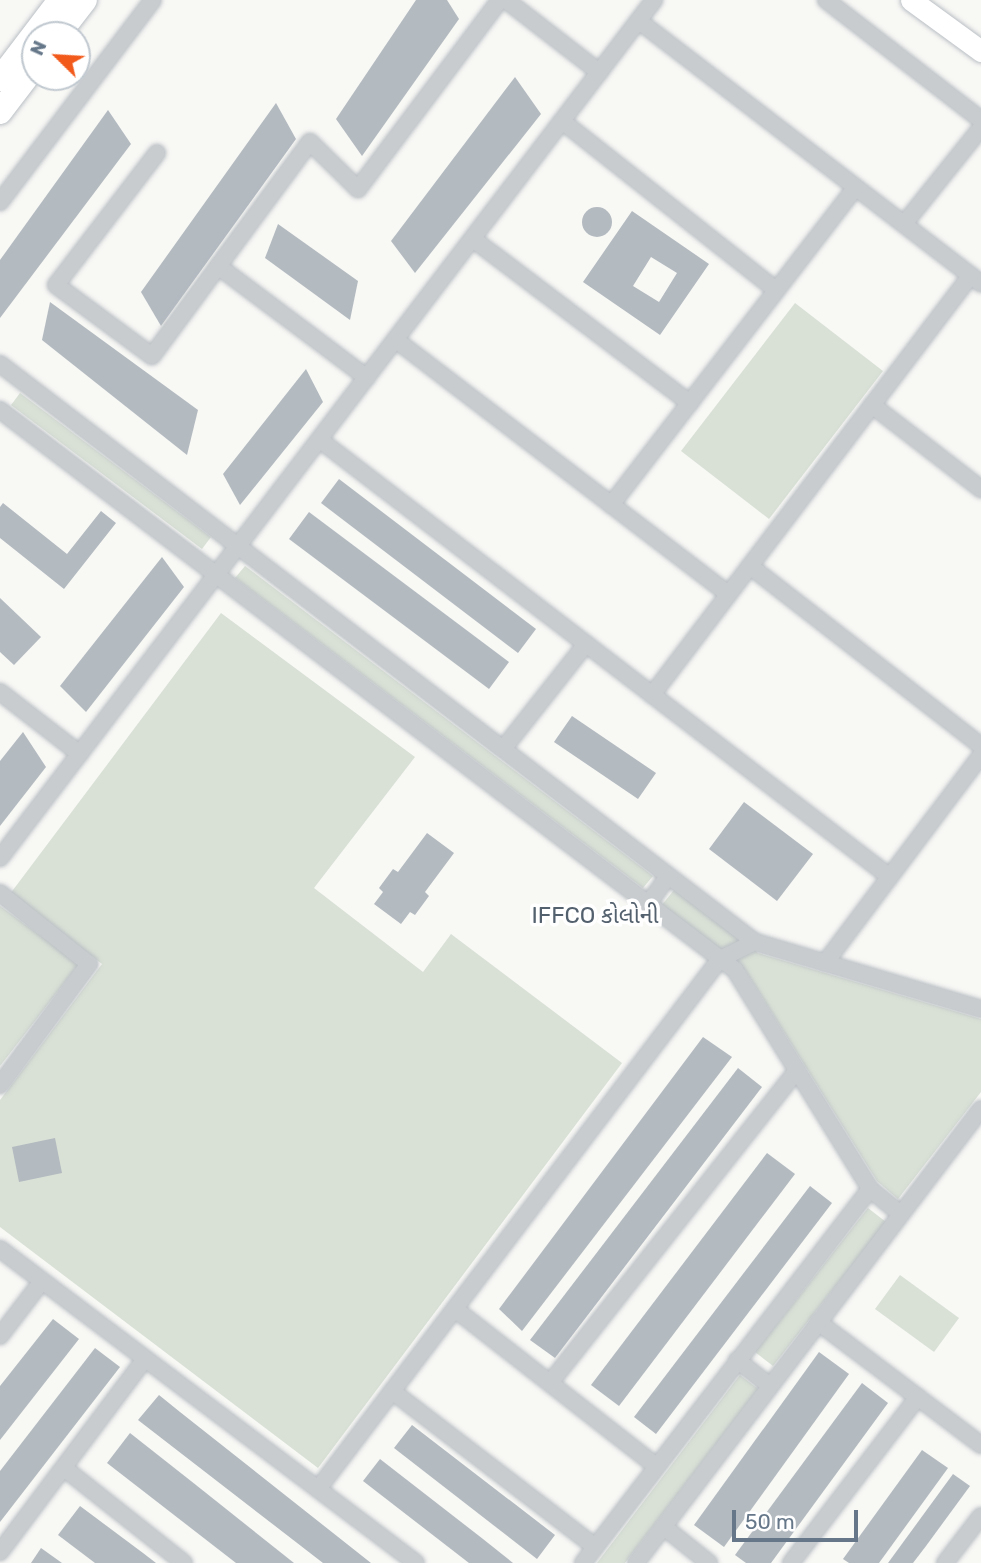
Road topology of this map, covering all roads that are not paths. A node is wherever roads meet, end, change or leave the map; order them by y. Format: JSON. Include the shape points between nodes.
{"nodes":[{"id":1,"x":60,"y":0,"type":"edge"},
{"id":2,"x":85,"y":0,"type":"edge"},
{"id":3,"x":153,"y":0,"type":"edge"},
{"id":4,"x":500,"y":0,"type":"edge"},
{"id":5,"x":506,"y":0,"type":"edge"},
{"id":6,"x":654,"y":0,"type":"edge"},
{"id":7,"x":826,"y":0,"type":"edge"},
{"id":8,"x":911,"y":0,"type":"edge"},
{"id":9,"x":69,"y":21,"type":"edge"},
{"id":10,"x":639,"y":21,"type":"junction"},
{"id":11,"x":981,"y":51,"type":"edge"},
{"id":12,"x":599,"y":72,"type":"junction"},
{"id":13,"x":0,"y":79,"type":"edge"},
{"id":14,"x":21,"y":84,"type":"edge"},
{"id":15,"x":0,"y":112,"type":"edge"},
{"id":16,"x":981,"y":120,"type":"edge"},
{"id":17,"x":562,"y":121,"type":"junction"},
{"id":18,"x":981,"y":128,"type":"edge"},
{"id":19,"x":158,"y":153,"type":"dead end"},
{"id":20,"x":856,"y":187,"type":"junction"},
{"id":21,"x":0,"y":202,"type":"edge"},
{"id":22,"x":904,"y":224,"type":"junction"},
{"id":23,"x":473,"y":239,"type":"junction"},
{"id":24,"x":218,"y":266,"type":"junction"},
{"id":25,"x":976,"y":279,"type":"edge"},
{"id":26,"x":776,"y":290,"type":"junction"},
{"id":27,"x":396,"y":341,"type":"junction"},
{"id":28,"x":0,"y":364,"type":"edge"},
{"id":29,"x":367,"y":378,"type":"junction"},
{"id":30,"x":690,"y":403,"type":"junction"},
{"id":31,"x":872,"y":405,"type":"junction"},
{"id":32,"x":0,"y":410,"type":"edge"},
{"id":33,"x":320,"y":440,"type":"junction"},
{"id":34,"x":981,"y":489,"type":"edge"},
{"id":35,"x":611,"y":505,"type":"junction"},
{"id":36,"x":239,"y":547,"type":"junction"},
{"id":37,"x":750,"y":566,"type":"junction"},
{"id":38,"x":217,"y":575,"type":"junction"},
{"id":39,"x":728,"y":594,"type":"junction"},
{"id":40,"x":586,"y":644,"type":"junction"},
{"id":41,"x":0,"y":692,"type":"edge"},
{"id":42,"x":652,"y":695,"type":"junction"},
{"id":43,"x":981,"y":746,"type":"edge"},
{"id":44,"x":503,"y":749,"type":"junction"},
{"id":45,"x":80,"y":754,"type":"junction"},
{"id":46,"x":981,"y":755,"type":"edge"},
{"id":47,"x":0,"y":859,"type":"edge"},
{"id":48,"x":668,"y":876,"type":"junction"},
{"id":49,"x":890,"y":877,"type":"junction"},
{"id":50,"x":0,"y":893,"type":"edge"},
{"id":51,"x":648,"y":904,"type":"junction"},
{"id":52,"x":755,"y":942,"type":"junction"},
{"id":53,"x":720,"y":959,"type":"junction"},
{"id":54,"x":825,"y":963,"type":"junction"},
{"id":55,"x":981,"y":1009,"type":"edge"},
{"id":56,"x":797,"y":1070,"type":"junction"},
{"id":57,"x":0,"y":1085,"type":"edge"},
{"id":58,"x":981,"y":1109,"type":"edge"},
{"id":59,"x":870,"y":1189,"type":"junction"},
{"id":60,"x":900,"y":1213,"type":"junction"},
{"id":61,"x":0,"y":1249,"type":"edge"},
{"id":62,"x":42,"y":1281,"type":"junction"},
{"id":63,"x":455,"y":1309,"type":"junction"},
{"id":64,"x":818,"y":1322,"type":"junction"},
{"id":65,"x":0,"y":1336,"type":"edge"},
{"id":66,"x":145,"y":1359,"type":"junction"},
{"id":67,"x":737,"y":1360,"type":"junction"},
{"id":68,"x":550,"y":1383,"type":"junction"},
{"id":69,"x":770,"y":1386,"type":"junction"},
{"id":70,"x":392,"y":1391,"type":"junction"},
{"id":71,"x":918,"y":1397,"type":"junction"},
{"id":72,"x":981,"y":1445,"type":"edge"},
{"id":73,"x":656,"y":1466,"type":"junction"},
{"id":74,"x":64,"y":1468,"type":"junction"},
{"id":75,"x":318,"y":1489,"type":"junction"},
{"id":76,"x":981,"y":1516,"type":"edge"},
{"id":77,"x":664,"y":1527,"type":"junction"},
{"id":78,"x":595,"y":1547,"type":"junction"},
{"id":79,"x":0,"y":1552,"type":"edge"},
{"id":80,"x":184,"y":1563,"type":"edge"},
{"id":81,"x":416,"y":1563,"type":"edge"},
{"id":82,"x":583,"y":1563,"type":"edge"},
{"id":83,"x":636,"y":1563,"type":"edge"},
{"id":84,"x":709,"y":1563,"type":"edge"},
{"id":85,"x":791,"y":1563,"type":"edge"},
{"id":86,"x":945,"y":1563,"type":"edge"}],
"edges":[{"from":1,"to":13,"type":"main road"},
{"from":2,"to":9,"type":"main road"},
{"from":3,"to":21,"type":"street"},
{"from":4,"to":24,"type":"street","via":[[358,189],[310,142]]},
{"from":5,"to":12,"type":"street"},
{"from":6,"to":10,"type":"street"},
{"from":7,"to":16,"type":"street"},
{"from":8,"to":11,"type":"street"},
{"from":10,"to":12,"type":"street"},
{"from":10,"to":20,"type":"street"},
{"from":12,"to":17,"type":"street"},
{"from":14,"to":15,"type":"main road"},
{"from":17,"to":23,"type":"street"},
{"from":17,"to":26,"type":"street"},
{"from":18,"to":22,"type":"street"},
{"from":19,"to":24,"type":"street","via":[[57,285],[152,356]]},
{"from":20,"to":22,"type":"street"},
{"from":20,"to":26,"type":"street"},
{"from":22,"to":25,"type":"street"},
{"from":23,"to":27,"type":"street"},
{"from":23,"to":30,"type":"street"},
{"from":24,"to":29,"type":"street"},
{"from":25,"to":31,"type":"street"},
{"from":26,"to":30,"type":"street"},
{"from":27,"to":29,"type":"street"},
{"from":27,"to":35,"type":"street"},
{"from":28,"to":36,"type":"street"},
{"from":29,"to":33,"type":"street"},
{"from":30,"to":35,"type":"street"},
{"from":31,"to":34,"type":"street"},
{"from":31,"to":37,"type":"street"},
{"from":32,"to":38,"type":"street"},
{"from":33,"to":36,"type":"street"},
{"from":33,"to":40,"type":"street"},
{"from":35,"to":39,"type":"street"},
{"from":36,"to":38,"type":"street"},
{"from":36,"to":44,"type":"street"},
{"from":37,"to":39,"type":"street"},
{"from":37,"to":43,"type":"street"},
{"from":38,"to":45,"type":"street"},
{"from":38,"to":51,"type":"street"},
{"from":39,"to":42,"type":"street"},
{"from":40,"to":42,"type":"street"},
{"from":40,"to":44,"type":"street"},
{"from":41,"to":45,"type":"street"},
{"from":42,"to":49,"type":"street"},
{"from":44,"to":48,"type":"street"},
{"from":45,"to":47,"type":"street"},
{"from":46,"to":49,"type":"street"},
{"from":48,"to":51,"type":"street"},
{"from":48,"to":52,"type":"street"},
{"from":49,"to":54,"type":"street"},
{"from":50,"to":57,"type":"street","via":[[89,964]]},
{"from":51,"to":53,"type":"street"},
{"from":52,"to":53,"type":"street"},
{"from":52,"to":54,"type":"street"},
{"from":53,"to":56,"type":"street","via":[[735,970]]},
{"from":53,"to":63,"type":"street"},
{"from":54,"to":55,"type":"street"},
{"from":56,"to":59,"type":"street"},
{"from":56,"to":68,"type":"street"},
{"from":58,"to":60,"type":"street"},
{"from":59,"to":60,"type":"street"},
{"from":59,"to":67,"type":"street"},
{"from":60,"to":64,"type":"street"},
{"from":61,"to":62,"type":"street"},
{"from":62,"to":65,"type":"street"},
{"from":62,"to":66,"type":"street"},
{"from":63,"to":68,"type":"street"},
{"from":63,"to":70,"type":"street"},
{"from":64,"to":69,"type":"street"},
{"from":64,"to":71,"type":"street"},
{"from":66,"to":74,"type":"street"},
{"from":66,"to":75,"type":"street"},
{"from":67,"to":69,"type":"street"},
{"from":67,"to":73,"type":"street"},
{"from":68,"to":73,"type":"street"},
{"from":69,"to":77,"type":"street"},
{"from":70,"to":75,"type":"street"},
{"from":70,"to":78,"type":"street"},
{"from":71,"to":72,"type":"street"},
{"from":71,"to":85,"type":"street"},
{"from":73,"to":78,"type":"street"},
{"from":74,"to":79,"type":"street"},
{"from":74,"to":80,"type":"street"},
{"from":75,"to":81,"type":"street"},
{"from":76,"to":86,"type":"street"},
{"from":77,"to":83,"type":"street"},
{"from":77,"to":84,"type":"street"},
{"from":78,"to":82,"type":"street"}]}
